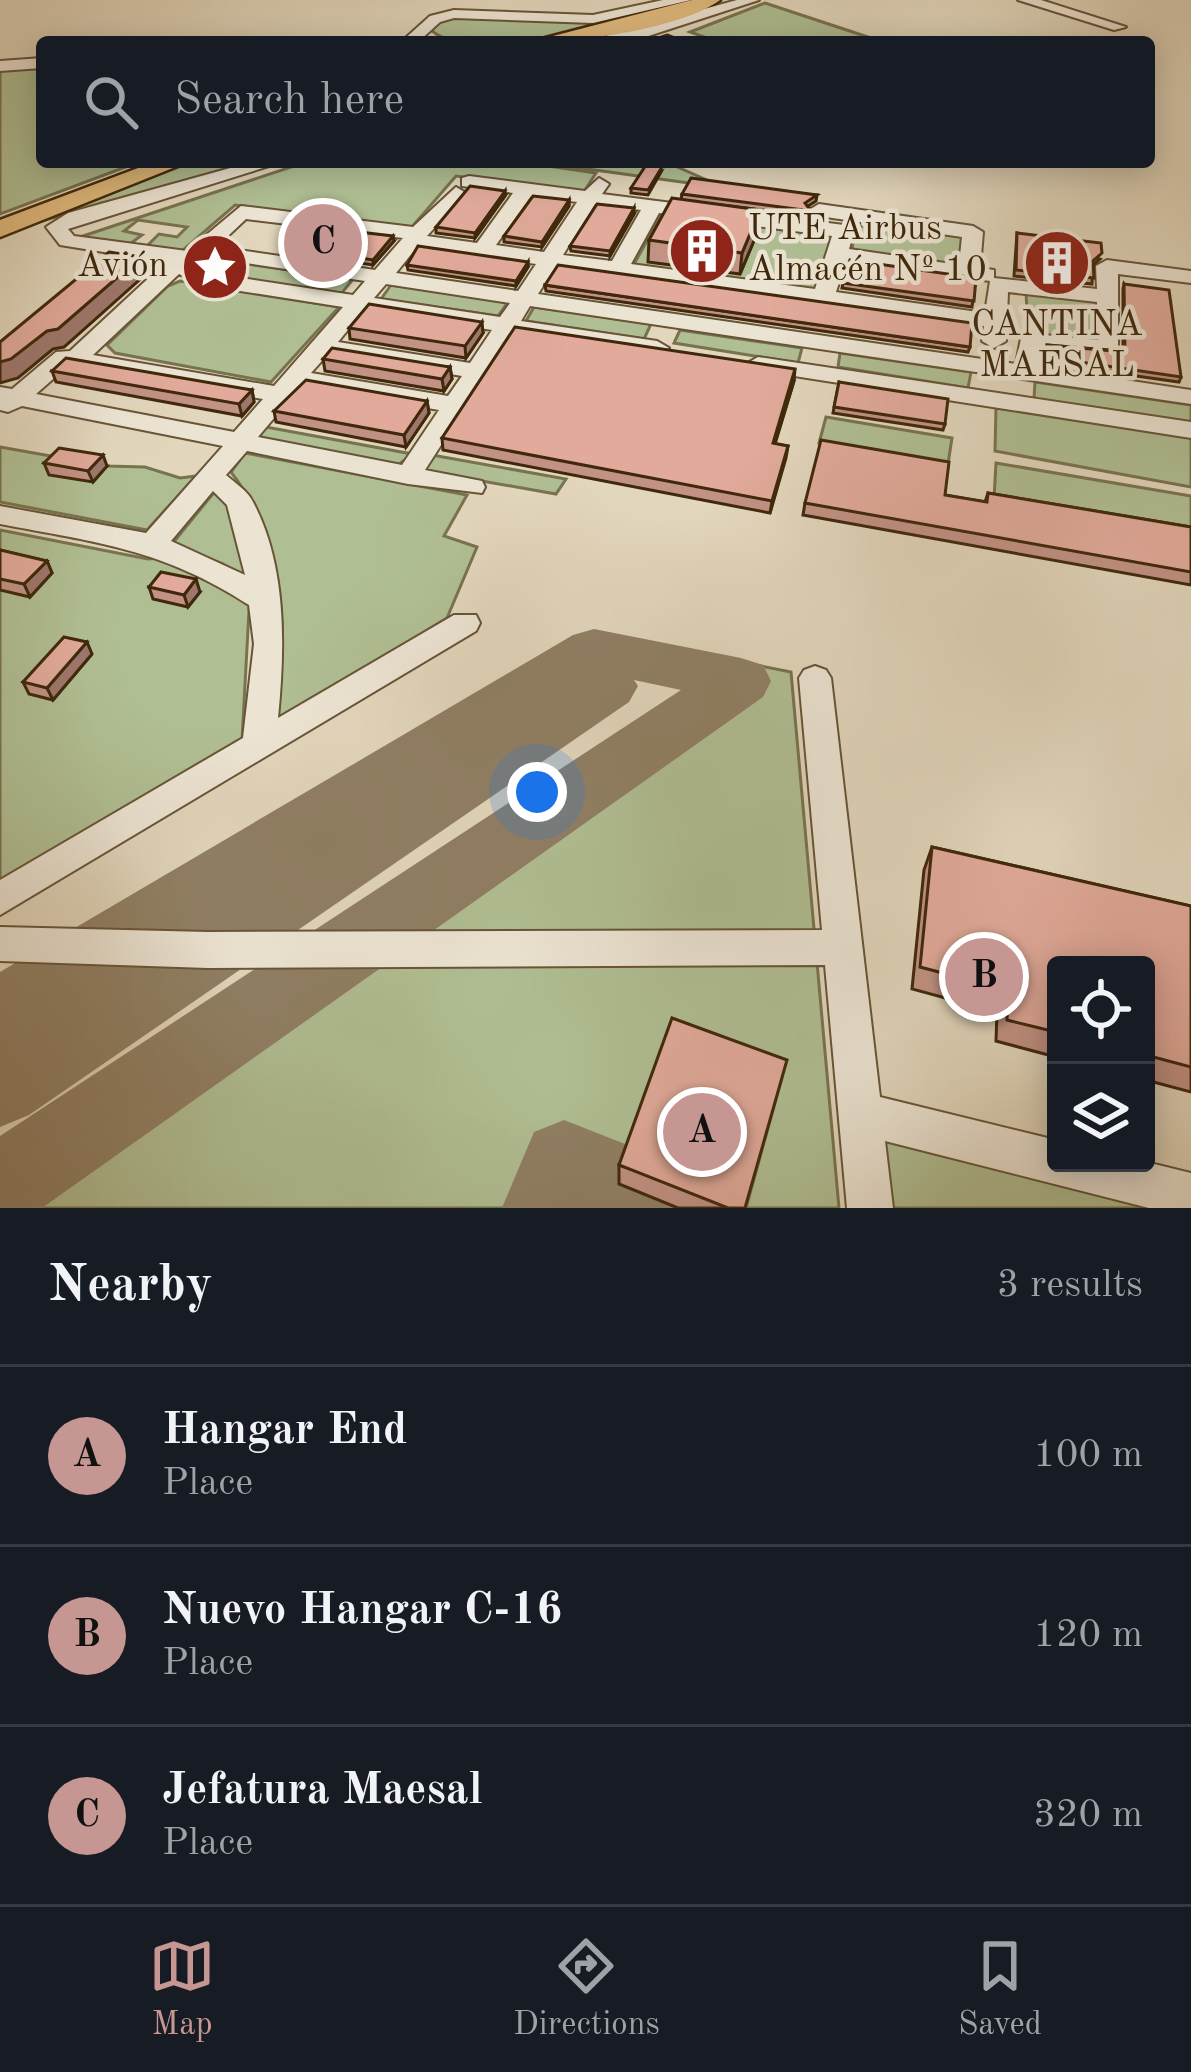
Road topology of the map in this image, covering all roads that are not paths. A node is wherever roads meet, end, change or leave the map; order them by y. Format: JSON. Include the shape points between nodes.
{"nodes":[{"id":1,"x":684,"y":0,"type":"edge"},
{"id":2,"x":711,"y":0,"type":"edge"},
{"id":3,"x":1025,"y":0,"type":"edge"},
{"id":4,"x":742,"y":2,"type":"edge"},
{"id":5,"x":1119,"y":27,"type":"dead end"},
{"id":6,"x":426,"y":29,"type":"junction"},
{"id":7,"x":417,"y":36,"type":"edge"},
{"id":8,"x":434,"y":36,"type":"edge"},
{"id":9,"x":574,"y":36,"type":"edge"},
{"id":10,"x":607,"y":36,"type":"edge"},
{"id":11,"x":634,"y":36,"type":"edge"},
{"id":12,"x":654,"y":36,"type":"edge"},
{"id":13,"x":36,"y":63,"type":"edge"},
{"id":14,"x":0,"y":66,"type":"edge"},
{"id":15,"x":136,"y":168,"type":"edge"},
{"id":16,"x":160,"y":168,"type":"edge"},
{"id":17,"x":251,"y":168,"type":"edge"},
{"id":18,"x":632,"y":184,"type":"edge"},
{"id":19,"x":526,"y":189,"type":"junction"},
{"id":20,"x":730,"y":197,"type":"edge"},
{"id":21,"x":590,"y":198,"type":"junction"},
{"id":22,"x":653,"y":206,"type":"junction"},
{"id":23,"x":277,"y":217,"type":"junction"},
{"id":24,"x":802,"y":217,"type":"junction"},
{"id":25,"x":0,"y":219,"type":"edge"},
{"id":26,"x":0,"y":229,"type":"edge"},
{"id":27,"x":415,"y":237,"type":"junction"},
{"id":28,"x":482,"y":250,"type":"junction"},
{"id":29,"x":837,"y":253,"type":"junction"},
{"id":30,"x":238,"y":256,"type":"junction"},
{"id":31,"x":548,"y":259,"type":"junction"},
{"id":32,"x":885,"y":260,"type":"junction"},
{"id":33,"x":187,"y":261,"type":"junction"},
{"id":34,"x":618,"y":269,"type":"junction"},
{"id":35,"x":969,"y":273,"type":"junction"},
{"id":36,"x":381,"y":277,"type":"junction"},
{"id":37,"x":1191,"y":277,"type":"edge"},
{"id":38,"x":686,"y":278,"type":"junction"},
{"id":39,"x":998,"y":284,"type":"junction"},
{"id":40,"x":1108,"y":297,"type":"junction"},
{"id":41,"x":524,"y":298,"type":"junction"},
{"id":42,"x":828,"y":298,"type":"junction"},
{"id":43,"x":360,"y":303,"type":"junction"},
{"id":44,"x":875,"y":304,"type":"junction"},
{"id":45,"x":668,"y":320,"type":"junction"},
{"id":46,"x":507,"y":325,"type":"junction"},
{"id":47,"x":995,"y":327,"type":"junction"},
{"id":48,"x":1030,"y":338,"type":"junction"},
{"id":49,"x":823,"y":343,"type":"junction"},
{"id":50,"x":322,"y":346,"type":"junction"},
{"id":51,"x":75,"y":358,"type":"junction"},
{"id":52,"x":724,"y":358,"type":"edge"},
{"id":53,"x":420,"y":362,"type":"junction"},
{"id":54,"x":992,"y":368,"type":"junction"},
{"id":55,"x":476,"y":371,"type":"junction"},
{"id":56,"x":816,"y":373,"type":"junction"},
{"id":57,"x":1027,"y":373,"type":"junction"},
{"id":58,"x":288,"y":387,"type":"junction"},
{"id":59,"x":397,"y":395,"type":"junction"},
{"id":60,"x":1191,"y":397,"type":"edge"},
{"id":61,"x":989,"y":399,"type":"junction"},
{"id":62,"x":5,"y":402,"type":"edge"},
{"id":63,"x":454,"y":405,"type":"junction"},
{"id":64,"x":1191,"y":430,"type":"edge"},
{"id":65,"x":238,"y":444,"type":"junction"},
{"id":66,"x":212,"y":476,"type":"junction"},
{"id":67,"x":408,"y":476,"type":"junction"},
{"id":68,"x":472,"y":488,"type":"dead end"},
{"id":69,"x":0,"y":514,"type":"edge"},
{"id":70,"x":153,"y":544,"type":"junction"},
{"id":71,"x":263,"y":600,"type":"junction"},
{"id":72,"x":465,"y":622,"type":"dead end"},
{"id":73,"x":815,"y":678,"type":"dead end"},
{"id":74,"x":260,"y":745,"type":"junction"},
{"id":75,"x":0,"y":899,"type":"edge"},
{"id":76,"x":0,"y":944,"type":"edge"},
{"id":77,"x":843,"y":947,"type":"junction"},
{"id":78,"x":862,"y":1114,"type":"junction"},
{"id":79,"x":1047,"y":1160,"type":"edge"},
{"id":80,"x":1094,"y":1172,"type":"edge"},
{"id":81,"x":1191,"y":1196,"type":"edge"},
{"id":82,"x":870,"y":1208,"type":"edge"}],
"edges":[{"from":1,"to":6,"type":"street","via":[[593,19],[454,14]]},
{"from":2,"to":9,"type":"main road"},
{"from":3,"to":5,"type":"street"},
{"from":4,"to":10,"type":"main road"},
{"from":4,"to":11,"type":"street"},
{"from":4,"to":12,"type":"street"},
{"from":6,"to":7,"type":"street"},
{"from":6,"to":8,"type":"street"},
{"from":13,"to":14,"type":"street"},
{"from":15,"to":25,"type":"main road"},
{"from":16,"to":26,"type":"main road"},
{"from":17,"to":33,"type":"street","via":[[56,227],[66,241]]},
{"from":18,"to":21,"type":"street","via":[[602,180]]},
{"from":19,"to":21,"type":"street"},
{"from":19,"to":27,"type":"street","via":[[462,187]]},
{"from":19,"to":28,"type":"street"},
{"from":20,"to":24,"type":"street"},
{"from":21,"to":22,"type":"street"},
{"from":21,"to":31,"type":"street"},
{"from":22,"to":24,"type":"street"},
{"from":22,"to":34,"type":"street"},
{"from":23,"to":27,"type":"street"},
{"from":23,"to":30,"type":"street"},
{"from":23,"to":33,"type":"street","via":[[241,212]]},
{"from":24,"to":29,"type":"street","via":[[844,231]]},
{"from":24,"to":35,"type":"street","via":[[973,232]]},
{"from":27,"to":28,"type":"street"},
{"from":27,"to":36,"type":"street"},
{"from":28,"to":31,"type":"street"},
{"from":29,"to":32,"type":"street"},
{"from":29,"to":42,"type":"street"},
{"from":30,"to":33,"type":"street"},
{"from":30,"to":36,"type":"street"},
{"from":31,"to":34,"type":"street"},
{"from":31,"to":41,"type":"street"},
{"from":32,"to":35,"type":"street"},
{"from":32,"to":44,"type":"street"},
{"from":33,"to":43,"type":"street","via":[[202,279]]},
{"from":33,"to":51,"type":"street"},
{"from":34,"to":38,"type":"street"},
{"from":35,"to":39,"type":"street"},
{"from":36,"to":41,"type":"street"},
{"from":36,"to":43,"type":"street"},
{"from":37,"to":40,"type":"street","via":[[1107,266]]},
{"from":38,"to":42,"type":"street"},
{"from":38,"to":45,"type":"street"},
{"from":39,"to":40,"type":"street"},
{"from":39,"to":47,"type":"street"},
{"from":40,"to":48,"type":"street","via":[[1110,349]]},
{"from":41,"to":45,"type":"street"},
{"from":41,"to":46,"type":"street"},
{"from":42,"to":44,"type":"street"},
{"from":42,"to":49,"type":"street"},
{"from":43,"to":46,"type":"street"},
{"from":43,"to":50,"type":"street"},
{"from":44,"to":47,"type":"street"},
{"from":45,"to":46,"type":"street","via":[[666,350]]},
{"from":45,"to":49,"type":"street"},
{"from":46,"to":55,"type":"street"},
{"from":47,"to":48,"type":"street"},
{"from":47,"to":54,"type":"street"},
{"from":48,"to":57,"type":"street"},
{"from":49,"to":54,"type":"street"},
{"from":49,"to":56,"type":"street"},
{"from":50,"to":53,"type":"street"},
{"from":50,"to":58,"type":"street"},
{"from":51,"to":58,"type":"street"},
{"from":51,"to":62,"type":"street","via":[[64,357]]},
{"from":52,"to":56,"type":"street"},
{"from":53,"to":55,"type":"street"},
{"from":53,"to":59,"type":"street"},
{"from":54,"to":57,"type":"street"},
{"from":54,"to":61,"type":"street"},
{"from":55,"to":63,"type":"street"},
{"from":56,"to":61,"type":"street"},
{"from":57,"to":60,"type":"street"},
{"from":58,"to":59,"type":"street"},
{"from":58,"to":65,"type":"street"},
{"from":59,"to":63,"type":"street"},
{"from":61,"to":64,"type":"street"},
{"from":62,"to":65,"type":"street"},
{"from":63,"to":67,"type":"street"},
{"from":65,"to":66,"type":"street"},
{"from":65,"to":67,"type":"street"},
{"from":66,"to":70,"type":"street"},
{"from":66,"to":71,"type":"street","via":[[240,502]]},
{"from":67,"to":68,"type":"street"},
{"from":69,"to":70,"type":"street"},
{"from":70,"to":71,"type":"street"},
{"from":71,"to":74,"type":"street","via":[[270,644]]},
{"from":72,"to":74,"type":"street"},
{"from":73,"to":77,"type":"street"},
{"from":74,"to":75,"type":"street"},
{"from":76,"to":77,"type":"street"},
{"from":77,"to":78,"type":"street"},
{"from":78,"to":79,"type":"street"},
{"from":78,"to":82,"type":"street"},
{"from":80,"to":81,"type":"street"}]}
